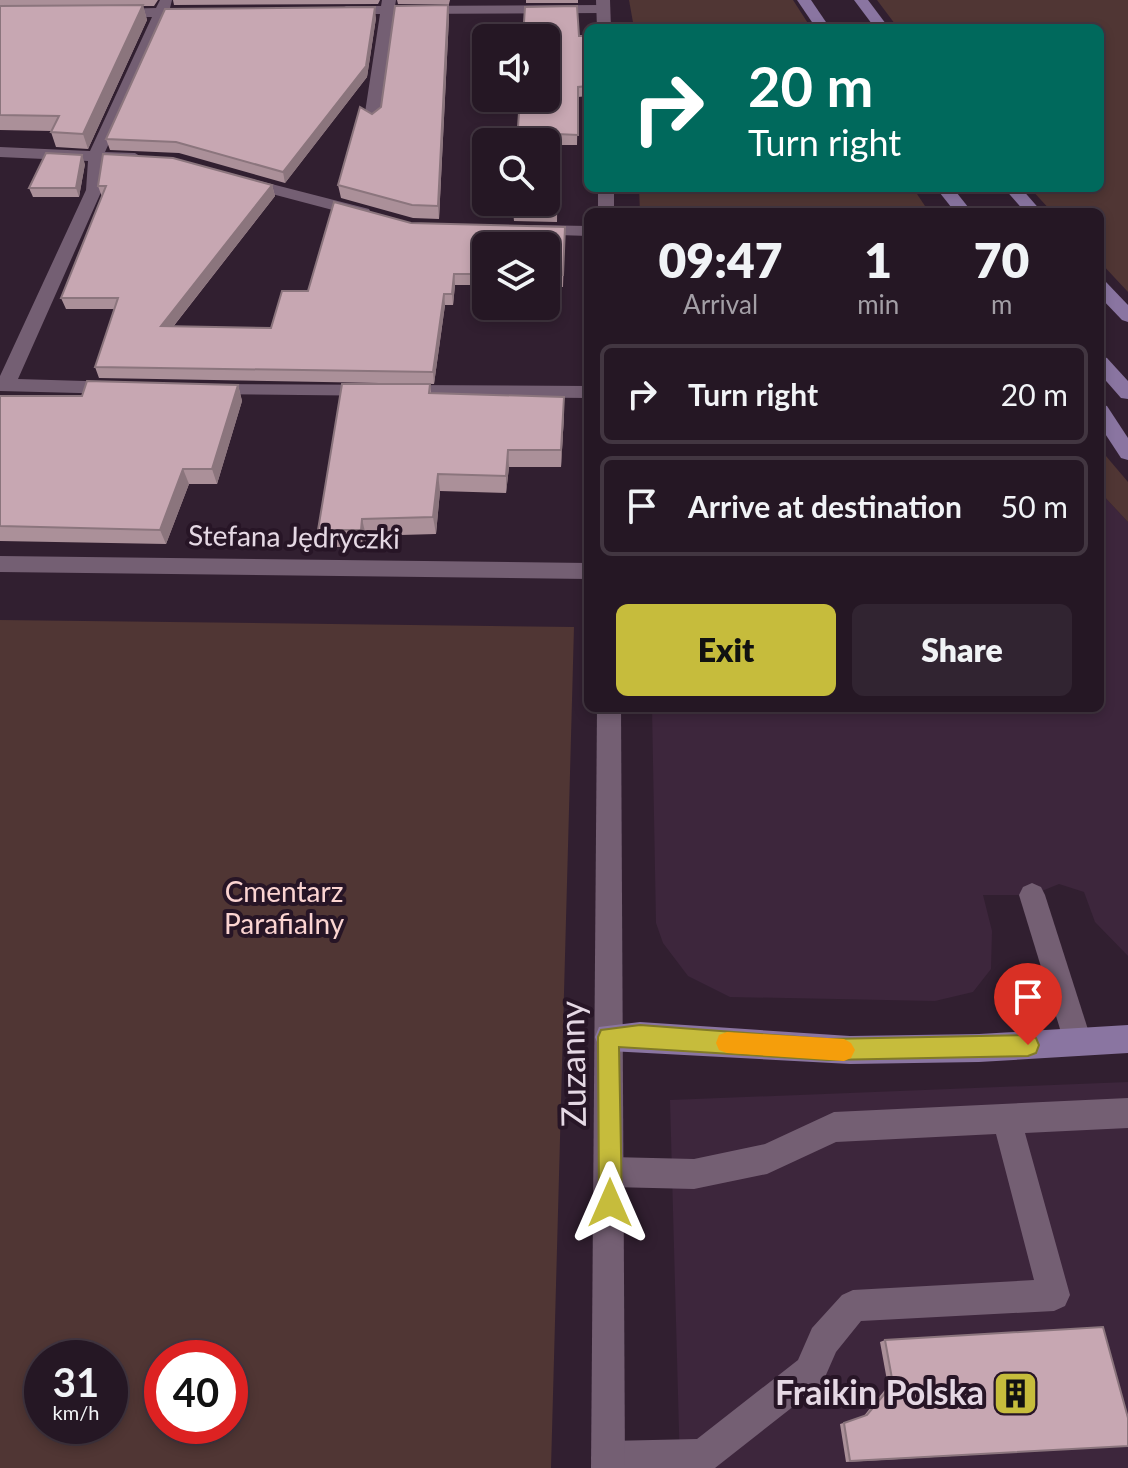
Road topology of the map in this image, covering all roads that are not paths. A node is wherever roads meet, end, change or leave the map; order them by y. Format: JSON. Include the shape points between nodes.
{"nodes":[{"id":1,"x":804,"y":0,"type":"edge"},
{"id":2,"x":861,"y":0,"type":"edge"},
{"id":3,"x":603,"y":4,"type":"edge"},
{"id":4,"x":388,"y":5,"type":"edge"},
{"id":5,"x":164,"y":6,"type":"edge"},
{"id":6,"x":327,"y":10,"type":"edge"},
{"id":7,"x":207,"y":12,"type":"edge"},
{"id":8,"x":103,"y":13,"type":"edge"},
{"id":9,"x":604,"y":24,"type":"edge"},
{"id":10,"x":820,"y":24,"type":"edge"},
{"id":11,"x":879,"y":24,"type":"edge"},
{"id":12,"x":372,"y":119,"type":"edge"},
{"id":13,"x":0,"y":152,"type":"edge"},
{"id":14,"x":96,"y":155,"type":"junction"},
{"id":15,"x":151,"y":159,"type":"edge"},
{"id":16,"x":224,"y":175,"type":"edge"},
{"id":17,"x":947,"y":192,"type":"edge"},
{"id":18,"x":1016,"y":192,"type":"edge"},
{"id":19,"x":961,"y":208,"type":"edge"},
{"id":20,"x":1030,"y":208,"type":"edge"},
{"id":21,"x":384,"y":219,"type":"edge"},
{"id":22,"x":518,"y":229,"type":"edge"},
{"id":23,"x":584,"y":231,"type":"edge"},
{"id":24,"x":1104,"y":290,"type":"edge"},
{"id":25,"x":1128,"y":316,"type":"edge"},
{"id":26,"x":1104,"y":366,"type":"edge"},
{"id":27,"x":3,"y":385,"type":"edge"},
{"id":28,"x":132,"y":388,"type":"edge"},
{"id":29,"x":179,"y":389,"type":"edge"},
{"id":30,"x":584,"y":392,"type":"edge"},
{"id":31,"x":1128,"y":393,"type":"edge"},
{"id":32,"x":1104,"y":417,"type":"edge"},
{"id":33,"x":1128,"y":453,"type":"edge"},
{"id":34,"x":0,"y":564,"type":"edge"},
{"id":35,"x":584,"y":571,"type":"edge"},
{"id":36,"x":609,"y":712,"type":"edge"},
{"id":37,"x":1032,"y":895,"type":"dead end"},
{"id":38,"x":609,"y":1037,"type":"junction"},
{"id":39,"x":1128,"y":1039,"type":"edge"},
{"id":40,"x":1078,"y":1042,"type":"junction"},
{"id":41,"x":1128,"y":1113,"type":"edge"},
{"id":42,"x":1007,"y":1119,"type":"junction"},
{"id":43,"x":611,"y":1172,"type":"junction"},
{"id":44,"x":608,"y":1463,"type":"edge"}],
"edges":[{"from":1,"to":10,"type":"main road"},
{"from":2,"to":11,"type":"main road"},
{"from":3,"to":4,"type":"street"},
{"from":3,"to":9,"type":"street"},
{"from":4,"to":6,"type":"street"},
{"from":4,"to":12,"type":"street"},
{"from":5,"to":7,"type":"street"},
{"from":5,"to":8,"type":"street"},
{"from":5,"to":14,"type":"street"},
{"from":13,"to":14,"type":"street"},
{"from":14,"to":15,"type":"street"},
{"from":14,"to":27,"type":"street","via":[[94,190]]},
{"from":16,"to":21,"type":"street"},
{"from":17,"to":19,"type":"main road"},
{"from":18,"to":20,"type":"main road"},
{"from":22,"to":23,"type":"street"},
{"from":24,"to":25,"type":"main road"},
{"from":26,"to":31,"type":"main road"},
{"from":27,"to":28,"type":"street"},
{"from":29,"to":30,"type":"street"},
{"from":32,"to":33,"type":"main road"},
{"from":34,"to":35,"type":"street","name":"Stefana Jędryczki"},
{"from":36,"to":38,"type":"street","name":"Zuzanny"},
{"from":37,"to":40,"type":"street"},
{"from":38,"to":40,"type":"main road","via":[[850,1050]]},
{"from":38,"to":43,"type":"street","name":"Zuzanny"},
{"from":39,"to":40,"type":"main road"},
{"from":41,"to":42,"type":"street"},
{"from":42,"to":43,"type":"street","via":[[834,1127],[767,1159],[694,1174]]},
{"from":42,"to":44,"type":"street","via":[[1054,1295],[853,1306],[824,1340],[810,1372],[703,1456]]},
{"from":43,"to":44,"type":"street","name":"Zuzanny"}]}
